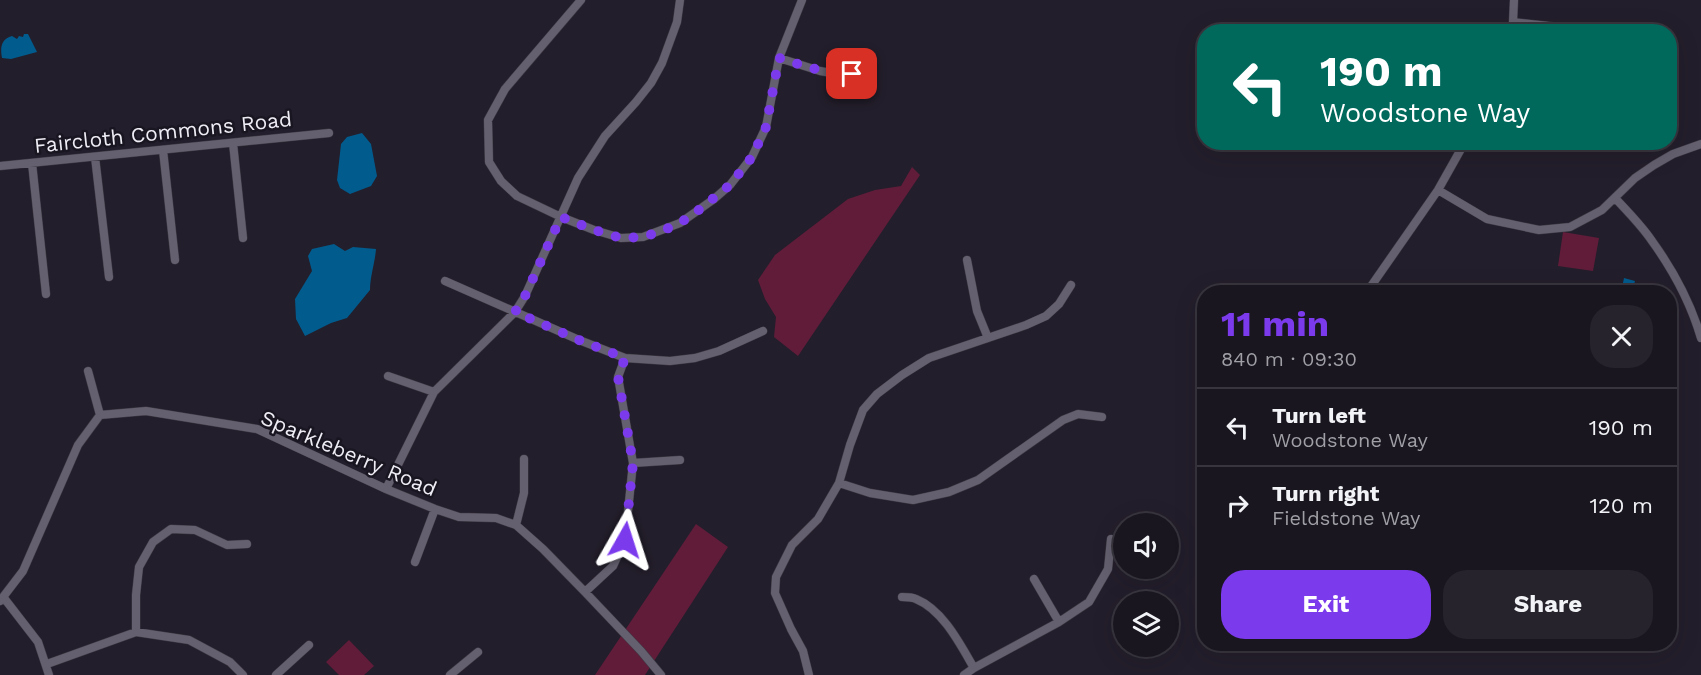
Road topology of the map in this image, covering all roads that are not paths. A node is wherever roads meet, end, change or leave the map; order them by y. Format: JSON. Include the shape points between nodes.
{"nodes":[{"id":1,"x":581,"y":0,"type":"edge"},
{"id":2,"x":680,"y":0,"type":"edge"},
{"id":3,"x":802,"y":0,"type":"edge"},
{"id":4,"x":1514,"y":0,"type":"edge"},
{"id":5,"x":1513,"y":22,"type":"joint"},
{"id":6,"x":1531,"y":24,"type":"edge"},
{"id":7,"x":779,"y":58,"type":"junction"},
{"id":8,"x":872,"y":74,"type":"dead end"},
{"id":9,"x":329,"y":133,"type":"dead end"},
{"id":10,"x":233,"y":143,"type":"junction"},
{"id":11,"x":1701,"y":144,"type":"edge"},
{"id":12,"x":163,"y":150,"type":"junction"},
{"id":13,"x":1460,"y":150,"type":"edge"},
{"id":14,"x":95,"y":157,"type":"junction"},
{"id":15,"x":32,"y":163,"type":"junction"},
{"id":16,"x":0,"y":166,"type":"edge"},
{"id":17,"x":1438,"y":190,"type":"junction"},
{"id":18,"x":1615,"y":198,"type":"junction"},
{"id":19,"x":561,"y":217,"type":"junction"},
{"id":20,"x":243,"y":238,"type":"dead end"},
{"id":21,"x":175,"y":260,"type":"dead end"},
{"id":22,"x":968,"y":260,"type":"dead end"},
{"id":23,"x":109,"y":277,"type":"dead end"},
{"id":24,"x":445,"y":281,"type":"dead end"},
{"id":25,"x":1071,"y":285,"type":"dead end"},
{"id":26,"x":1371,"y":285,"type":"edge"},
{"id":27,"x":46,"y":294,"type":"dead end"},
{"id":28,"x":515,"y":312,"type":"junction"},
{"id":29,"x":763,"y":331,"type":"dead end"},
{"id":30,"x":988,"y":338,"type":"junction"},
{"id":31,"x":1701,"y":338,"type":"edge"},
{"id":32,"x":625,"y":358,"type":"junction"},
{"id":33,"x":88,"y":371,"type":"dead end"},
{"id":34,"x":388,"y":376,"type":"dead end"},
{"id":35,"x":434,"y":392,"type":"junction"},
{"id":36,"x":100,"y":415,"type":"junction"},
{"id":37,"x":1102,"y":417,"type":"dead end"},
{"id":38,"x":524,"y":459,"type":"dead end"},
{"id":39,"x":681,"y":460,"type":"dead end"},
{"id":40,"x":633,"y":463,"type":"junction"},
{"id":41,"x":839,"y":483,"type":"junction"},
{"id":42,"x":386,"y":489,"type":"junction"},
{"id":43,"x":435,"y":509,"type":"junction"},
{"id":44,"x":516,"y":525,"type":"junction"},
{"id":45,"x":1111,"y":539,"type":"dead end"},
{"id":46,"x":247,"y":544,"type":"dead end"},
{"id":47,"x":415,"y":562,"type":"dead end"},
{"id":48,"x":1034,"y":579,"type":"dead end"},
{"id":49,"x":585,"y":592,"type":"junction"},
{"id":50,"x":902,"y":597,"type":"dead end"},
{"id":51,"x":2,"y":600,"type":"edge"},
{"id":52,"x":1059,"y":622,"type":"junction"},
{"id":53,"x":136,"y":632,"type":"junction"},
{"id":54,"x":309,"y":645,"type":"dead end"},
{"id":55,"x":478,"y":652,"type":"dead end"},
{"id":56,"x":46,"y":663,"type":"junction"},
{"id":57,"x":974,"y":668,"type":"junction"},
{"id":58,"x":49,"y":675,"type":"edge"},
{"id":59,"x":243,"y":675,"type":"edge"},
{"id":60,"x":276,"y":675,"type":"edge"},
{"id":61,"x":450,"y":675,"type":"edge"},
{"id":62,"x":661,"y":675,"type":"edge"},
{"id":63,"x":809,"y":675,"type":"edge"},
{"id":64,"x":964,"y":675,"type":"edge"}],
"edges":[{"from":1,"to":19,"type":"street","via":[[505,89],[488,120],[489,162],[501,181],[517,196]]},
{"from":2,"to":19,"type":"street","via":[[662,63],[651,83],[605,136]]},
{"from":3,"to":7,"type":"street"},
{"from":4,"to":5,"type":"street"},
{"from":5,"to":6,"type":"street"},
{"from":7,"to":8,"type":"street","via":[[837,74]]},
{"from":7,"to":19,"type":"street","via":[[766,127],[752,157],[730,185],[695,213],[662,231],[621,238]]},
{"from":9,"to":10,"type":"street","name":"Faircloth Commons Road"},
{"from":10,"to":12,"type":"street","name":"Faircloth Commons Road"},
{"from":10,"to":20,"type":"street"},
{"from":11,"to":18,"type":"street","via":[[1654,165]]},
{"from":12,"to":14,"type":"street","name":"Faircloth Commons Road"},
{"from":12,"to":21,"type":"street"},
{"from":13,"to":17,"type":"street"},
{"from":14,"to":15,"type":"street","name":"Faircloth Commons Road"},
{"from":14,"to":23,"type":"street"},
{"from":15,"to":16,"type":"street","name":"Faircloth Commons Road"},
{"from":15,"to":27,"type":"street"},
{"from":17,"to":18,"type":"street","via":[[1487,219],[1539,230],[1570,227],[1602,210]]},
{"from":17,"to":26,"type":"street"},
{"from":18,"to":31,"type":"street","via":[[1651,240],[1674,276]]},
{"from":19,"to":28,"type":"street"},
{"from":22,"to":30,"type":"street","via":[[977,311]]},
{"from":24,"to":28,"type":"street"},
{"from":25,"to":30,"type":"street","via":[[1046,316]]},
{"from":28,"to":32,"type":"street"},
{"from":28,"to":35,"type":"street"},
{"from":29,"to":32,"type":"street","via":[[695,358]]},
{"from":30,"to":41,"type":"street","via":[[929,358],[877,394],[863,410]]},
{"from":32,"to":40,"type":"street","via":[[618,377]]},
{"from":33,"to":36,"type":"street"},
{"from":34,"to":35,"type":"street"},
{"from":35,"to":42,"type":"street"},
{"from":36,"to":42,"type":"street","name":"Sparkleberry Road","via":[[146,411],[257,429]]},
{"from":36,"to":51,"type":"street","via":[[78,445],[23,571]]},
{"from":37,"to":41,"type":"street","via":[[1078,414],[1063,420],[978,480],[949,492],[912,500]]},
{"from":38,"to":44,"type":"street","via":[[524,493]]},
{"from":39,"to":40,"type":"street"},
{"from":40,"to":49,"type":"street","via":[[625,540],[613,566]]},
{"from":41,"to":63,"type":"street","via":[[818,519],[792,545],[776,577],[775,593],[803,651]]},
{"from":42,"to":43,"type":"street","name":"Sparkleberry Road"},
{"from":43,"to":44,"type":"street","name":"Sparkleberry Road","via":[[459,517],[496,518]]},
{"from":43,"to":47,"type":"street"},
{"from":44,"to":49,"type":"street","name":"Sparkleberry Road"},
{"from":45,"to":52,"type":"street","via":[[1108,569],[1089,602]]},
{"from":46,"to":53,"type":"street","via":[[227,544],[195,530],[171,529],[153,542],[139,567]]},
{"from":48,"to":52,"type":"street"},
{"from":49,"to":62,"type":"street","name":"Sparkleberry Road"},
{"from":50,"to":57,"type":"street","via":[[915,598],[932,608],[955,634]]},
{"from":51,"to":56,"type":"street","via":[[38,642]]},
{"from":52,"to":57,"type":"street"},
{"from":53,"to":56,"type":"street"},
{"from":53,"to":59,"type":"street","via":[[189,640],[230,662]]},
{"from":54,"to":60,"type":"street"},
{"from":55,"to":61,"type":"street"},
{"from":56,"to":58,"type":"street"},
{"from":57,"to":64,"type":"street"}]}
